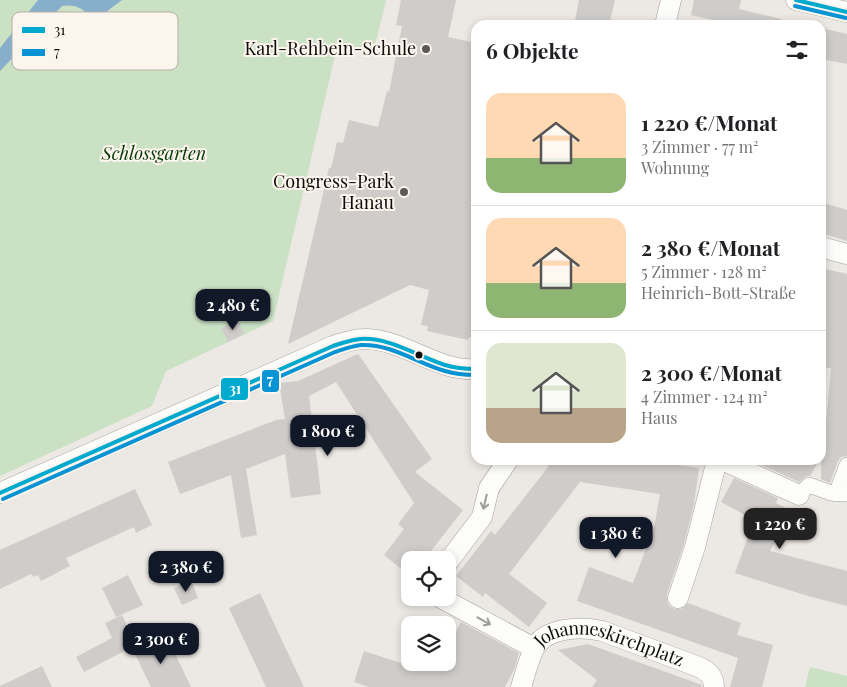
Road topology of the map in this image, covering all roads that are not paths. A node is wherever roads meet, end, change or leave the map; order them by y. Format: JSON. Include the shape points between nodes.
{"nodes":[{"id":1,"x":671,"y":0,"type":"edge"},
{"id":2,"x":796,"y":0,"type":"edge"},
{"id":3,"x":847,"y":12,"type":"edge"},
{"id":4,"x":666,"y":20,"type":"edge"},
{"id":5,"x":826,"y":248,"type":"edge"},
{"id":6,"x":847,"y":254,"type":"edge"},
{"id":7,"x":471,"y":369,"type":"edge"},
{"id":8,"x":505,"y":465,"type":"edge"},
{"id":9,"x":716,"y":465,"type":"edge"},
{"id":10,"x":733,"y":465,"type":"edge"},
{"id":11,"x":847,"y":465,"type":"edge"},
{"id":12,"x":0,"y":493,"type":"edge"},
{"id":13,"x":842,"y":494,"type":"edge"},
{"id":14,"x":799,"y":495,"type":"joint"},
{"id":15,"x":456,"y":552,"type":"edge"},
{"id":16,"x":678,"y":598,"type":"dead end"},
{"id":17,"x":456,"y":606,"type":"edge"},
{"id":18,"x":534,"y":648,"type":"junction"},
{"id":19,"x":521,"y":687,"type":"edge"},
{"id":20,"x":714,"y":687,"type":"edge"}],
"edges":[{"from":1,"to":4,"type":"street"},
{"from":2,"to":3,"type":"street"},
{"from":5,"to":6,"type":"street"},
{"from":7,"to":12,"type":"street","via":[[455,367],[394,344],[364,339],[350,341]]},
{"from":8,"to":15,"type":"street","one_way":true,"via":[[489,488],[482,518]]},
{"from":9,"to":16,"type":"street"},
{"from":10,"to":14,"type":"street"},
{"from":11,"to":13,"type":"street"},
{"from":13,"to":14,"type":"street","via":[[809,485]]},
{"from":17,"to":18,"type":"street","one_way":true},
{"from":18,"to":19,"type":"street","name":"Johanneskirchplatz"},
{"from":18,"to":20,"type":"street","name":"Johanneskirchplatz","via":[[554,634],[592,629],[699,667],[707,671]]}]}
